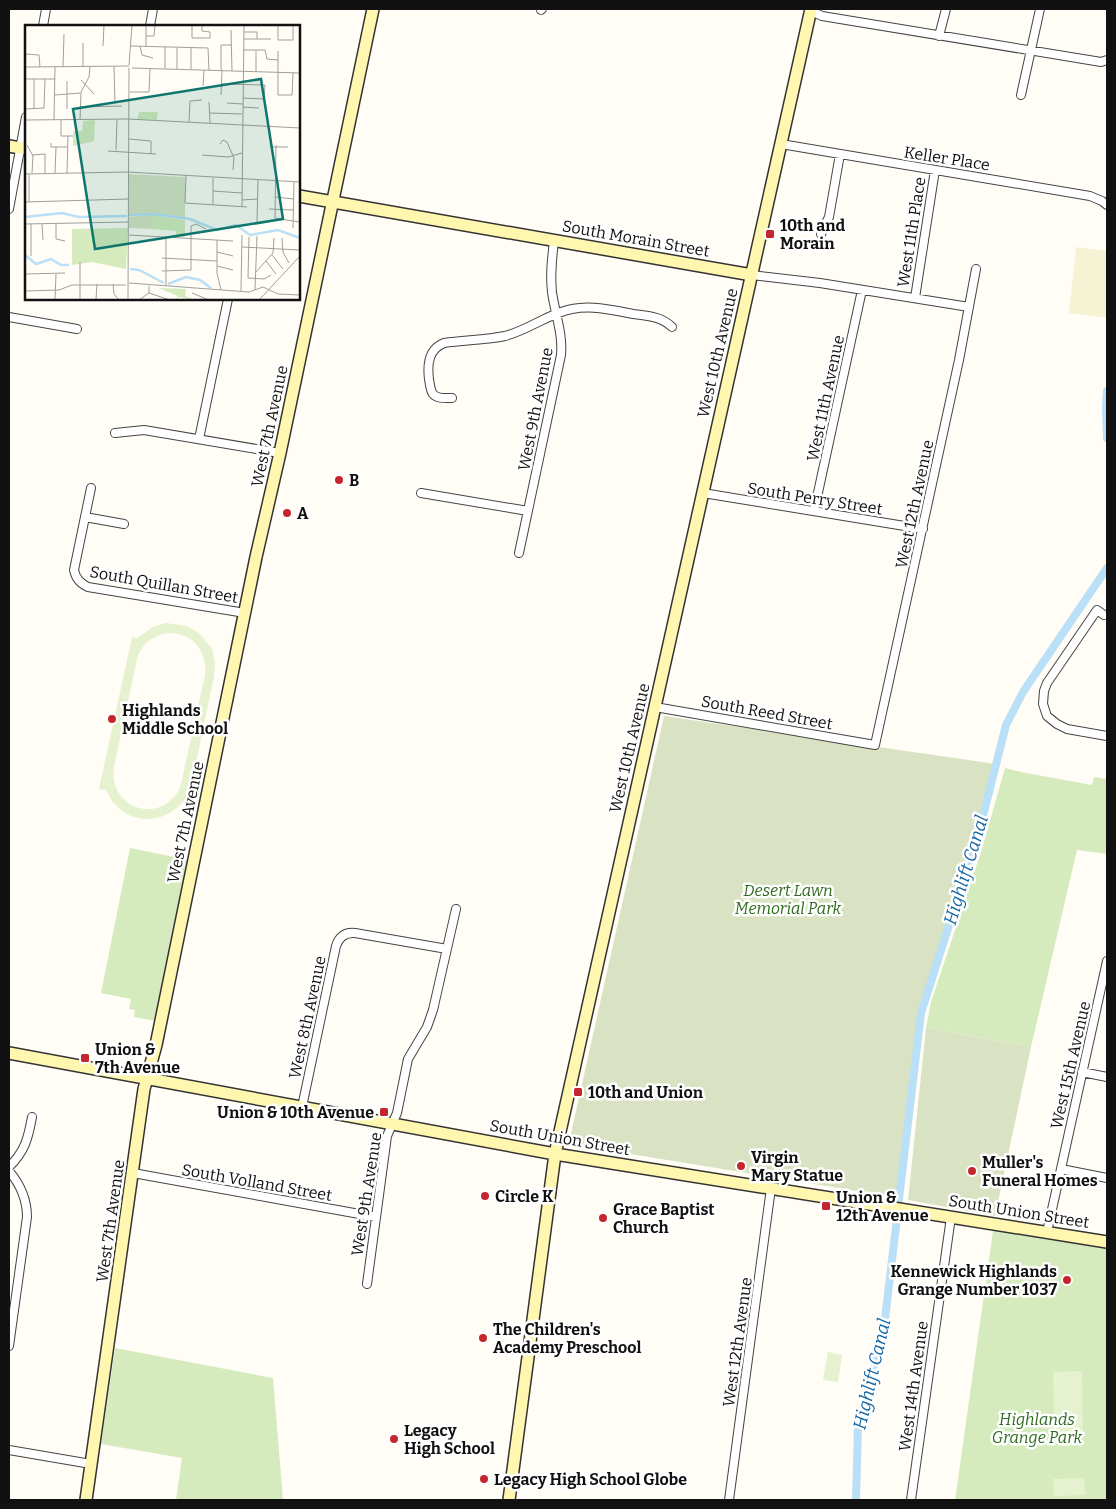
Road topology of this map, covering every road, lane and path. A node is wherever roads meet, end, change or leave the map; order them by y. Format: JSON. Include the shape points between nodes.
{"nodes":[{"id":1,"x":46,"y":9,"type":"edge"},
{"id":2,"x":154,"y":9,"type":"edge"},
{"id":3,"x":373,"y":9,"type":"edge"},
{"id":4,"x":809,"y":9,"type":"edge"},
{"id":5,"x":946,"y":9,"type":"edge"},
{"id":6,"x":1040,"y":9,"type":"edge"},
{"id":7,"x":43,"y":25,"type":"edge"},
{"id":8,"x":150,"y":25,"type":"edge"},
{"id":9,"x":939,"y":36,"type":"junction"},
{"id":10,"x":1031,"y":50,"type":"junction"},
{"id":11,"x":1107,"y":60,"type":"edge"},
{"id":12,"x":1021,"y":95,"type":"dead end"},
{"id":13,"x":25,"y":120,"type":"edge"},
{"id":14,"x":781,"y":144,"type":"junction"},
{"id":15,"x":18,"y":148,"type":"edge"},
{"id":16,"x":840,"y":154,"type":"junction"},
{"id":17,"x":934,"y":170,"type":"junction"},
{"id":18,"x":300,"y":196,"type":"edge"},
{"id":19,"x":333,"y":202,"type":"junction"},
{"id":20,"x":1107,"y":205,"type":"edge"},
{"id":21,"x":9,"y":209,"type":"edge"},
{"id":22,"x":821,"y":234,"type":"dead end"},
{"id":23,"x":554,"y":241,"type":"junction"},
{"id":24,"x":976,"y":269,"type":"dead end"},
{"id":25,"x":752,"y":275,"type":"junction"},
{"id":26,"x":862,"y":290,"type":"junction"},
{"id":27,"x":914,"y":298,"type":"junction"},
{"id":28,"x":228,"y":300,"type":"edge"},
{"id":29,"x":969,"y":307,"type":"junction"},
{"id":30,"x":557,"y":314,"type":"junction"},
{"id":31,"x":9,"y":317,"type":"edge"},
{"id":32,"x":672,"y":327,"type":"dead end"},
{"id":33,"x":77,"y":329,"type":"dead end"},
{"id":34,"x":452,"y":398,"type":"dead end"},
{"id":35,"x":115,"y":432,"type":"dead end"},
{"id":36,"x":199,"y":439,"type":"junction"},
{"id":37,"x":280,"y":453,"type":"junction"},
{"id":38,"x":91,"y":488,"type":"dead end"},
{"id":39,"x":421,"y":493,"type":"dead end"},
{"id":40,"x":703,"y":493,"type":"junction"},
{"id":41,"x":528,"y":511,"type":"junction"},
{"id":42,"x":814,"y":512,"type":"junction"},
{"id":43,"x":85,"y":517,"type":"junction"},
{"id":44,"x":124,"y":524,"type":"dead end"},
{"id":45,"x":923,"y":529,"type":"junction"},
{"id":46,"x":519,"y":552,"type":"dead end"},
{"id":47,"x":245,"y":613,"type":"junction"},
{"id":48,"x":1104,"y":615,"type":"dead end"},
{"id":49,"x":655,"y":707,"type":"junction"},
{"id":50,"x":1107,"y":736,"type":"edge"},
{"id":51,"x":875,"y":745,"type":"joint"},
{"id":52,"x":456,"y":909,"type":"dead end"},
{"id":53,"x":447,"y":949,"type":"junction"},
{"id":54,"x":1107,"y":962,"type":"edge"},
{"id":55,"x":9,"y":1053,"type":"edge"},
{"id":56,"x":1082,"y":1072,"type":"junction"},
{"id":57,"x":1107,"y":1077,"type":"edge"},
{"id":58,"x":147,"y":1078,"type":"junction"},
{"id":59,"x":302,"y":1107,"type":"junction"},
{"id":60,"x":32,"y":1117,"type":"dead end"},
{"id":61,"x":392,"y":1123,"type":"junction"},
{"id":62,"x":555,"y":1154,"type":"junction"},
{"id":63,"x":9,"y":1169,"type":"edge"},
{"id":64,"x":1061,"y":1169,"type":"junction"},
{"id":65,"x":133,"y":1173,"type":"junction"},
{"id":66,"x":1107,"y":1178,"type":"edge"},
{"id":67,"x":771,"y":1188,"type":"junction"},
{"id":68,"x":376,"y":1217,"type":"junction"},
{"id":69,"x":951,"y":1217,"type":"junction"},
{"id":70,"x":1047,"y":1232,"type":"junction"},
{"id":71,"x":1107,"y":1242,"type":"edge"},
{"id":72,"x":367,"y":1284,"type":"dead end"},
{"id":73,"x":9,"y":1346,"type":"edge"},
{"id":74,"x":9,"y":1450,"type":"edge"},
{"id":75,"x":91,"y":1464,"type":"junction"},
{"id":76,"x":86,"y":1500,"type":"edge"},
{"id":77,"x":508,"y":1500,"type":"edge"},
{"id":78,"x":729,"y":1500,"type":"edge"},
{"id":79,"x":911,"y":1500,"type":"edge"}],
"edges":[{"from":1,"to":7,"type":"street"},
{"from":2,"to":8,"type":"street"},
{"from":3,"to":19,"type":"main road","name":"West 7th Avenue"},
{"from":4,"to":9,"type":"street","via":[[822,16]]},
{"from":4,"to":14,"type":"main road","name":"West 10th Avenue"},
{"from":5,"to":9,"type":"street"},
{"from":6,"to":10,"type":"street"},
{"from":9,"to":10,"type":"street"},
{"from":10,"to":11,"type":"street","via":[[1101,62]]},
{"from":10,"to":12,"type":"street"},
{"from":13,"to":15,"type":"street"},
{"from":14,"to":16,"type":"street","name":"Keller Place"},
{"from":14,"to":25,"type":"main road","name":"West 10th Avenue"},
{"from":15,"to":21,"type":"street"},
{"from":16,"to":17,"type":"street","name":"Keller Place"},
{"from":16,"to":22,"type":"street","via":[[829,217]]},
{"from":17,"to":20,"type":"street","name":"Keller Place","via":[[1090,196]]},
{"from":17,"to":27,"type":"street","name":"West 11th Place"},
{"from":18,"to":19,"type":"main road","name":"South Morain Street"},
{"from":19,"to":23,"type":"main road","name":"South Morain Street"},
{"from":19,"to":37,"type":"main road","name":"West 7th Avenue"},
{"from":23,"to":25,"type":"main road","name":"South Morain Street"},
{"from":23,"to":30,"type":"street","name":"West 9th Avenue","via":[[551,280]]},
{"from":24,"to":29,"type":"street","name":"West 12th Avenue"},
{"from":25,"to":26,"type":"street","name":"South Morain Street"},
{"from":25,"to":40,"type":"main road","name":"West 10th Avenue"},
{"from":26,"to":27,"type":"street","name":"South Morain Street"},
{"from":26,"to":42,"type":"street","name":"West 11th Avenue"},
{"from":27,"to":29,"type":"street","name":"South Morain Street"},
{"from":28,"to":36,"type":"street"},
{"from":29,"to":45,"type":"street","name":"West 12th Avenue"},
{"from":30,"to":32,"type":"street","via":[[576,308],[598,308],[656,318]]},
{"from":30,"to":34,"type":"street","via":[[504,336],[438,345],[428,364],[430,389],[436,396]]},
{"from":30,"to":41,"type":"street","name":"West 9th Avenue","via":[[561,355]]},
{"from":31,"to":33,"type":"street"},
{"from":35,"to":36,"type":"street","via":[[144,430]]},
{"from":36,"to":37,"type":"street"},
{"from":37,"to":47,"type":"main road","name":"West 7th Avenue"},
{"from":38,"to":43,"type":"street"},
{"from":39,"to":41,"type":"street"},
{"from":40,"to":42,"type":"street","name":"South Perry Street"},
{"from":40,"to":49,"type":"main road","name":"West 10th Avenue"},
{"from":41,"to":46,"type":"street","name":"West 9th Avenue"},
{"from":42,"to":45,"type":"street","name":"South Perry Street"},
{"from":43,"to":44,"type":"street"},
{"from":43,"to":47,"type":"street","name":"South Quillan Street","via":[[74,570],[79,581],[88,587]]},
{"from":45,"to":51,"type":"street","name":"West 12th Avenue"},
{"from":47,"to":58,"type":"main road","name":"West 7th Avenue"},
{"from":48,"to":50,"type":"street","via":[[1097,610],[1047,682],[1043,698],[1044,711],[1057,724],[1067,729]]},
{"from":49,"to":51,"type":"street","name":"South Reed Street"},
{"from":49,"to":62,"type":"main road","name":"West 10th Avenue"},
{"from":52,"to":53,"type":"street","name":"West 9th Avenue"},
{"from":53,"to":59,"type":"street","name":"West 8th Avenue","via":[[355,933],[344,935],[338,941]]},
{"from":53,"to":61,"type":"street","name":"West 9th Avenue","via":[[433,1010],[408,1059]]},
{"from":54,"to":56,"type":"street","name":"West 15th Avenue"},
{"from":55,"to":58,"type":"main road","name":"South Union Street"},
{"from":56,"to":57,"type":"street"},
{"from":56,"to":64,"type":"street","name":"West 15th Avenue"},
{"from":58,"to":59,"type":"main road","name":"South Union Street"},
{"from":58,"to":65,"type":"main road","name":"West 7th Avenue"},
{"from":59,"to":61,"type":"main road","name":"South Union Street"},
{"from":60,"to":63,"type":"street","via":[[26,1145]]},
{"from":61,"to":62,"type":"main road","name":"South Union Street"},
{"from":61,"to":68,"type":"street","name":"West 9th Avenue","via":[[387,1136]]},
{"from":62,"to":67,"type":"main road","name":"South Union Street"},
{"from":62,"to":77,"type":"main road","name":"West 10th Avenue"},
{"from":63,"to":73,"type":"street","via":[[19,1183],[27,1207]]},
{"from":64,"to":66,"type":"street"},
{"from":64,"to":70,"type":"street","name":"West 15th Avenue"},
{"from":65,"to":68,"type":"street","name":"South Volland Street"},
{"from":65,"to":75,"type":"main road","name":"West 7th Avenue"},
{"from":67,"to":69,"type":"main road","name":"South Union Street"},
{"from":67,"to":78,"type":"street","name":"West 12th Avenue"},
{"from":68,"to":72,"type":"street","name":"West 9th Avenue"},
{"from":69,"to":70,"type":"main road","name":"South Union Street"},
{"from":69,"to":79,"type":"street","name":"West 14th Avenue"},
{"from":70,"to":71,"type":"main road","name":"South Union Street"},
{"from":74,"to":75,"type":"street"},
{"from":75,"to":76,"type":"main road","name":"West 7th Avenue"}]}
